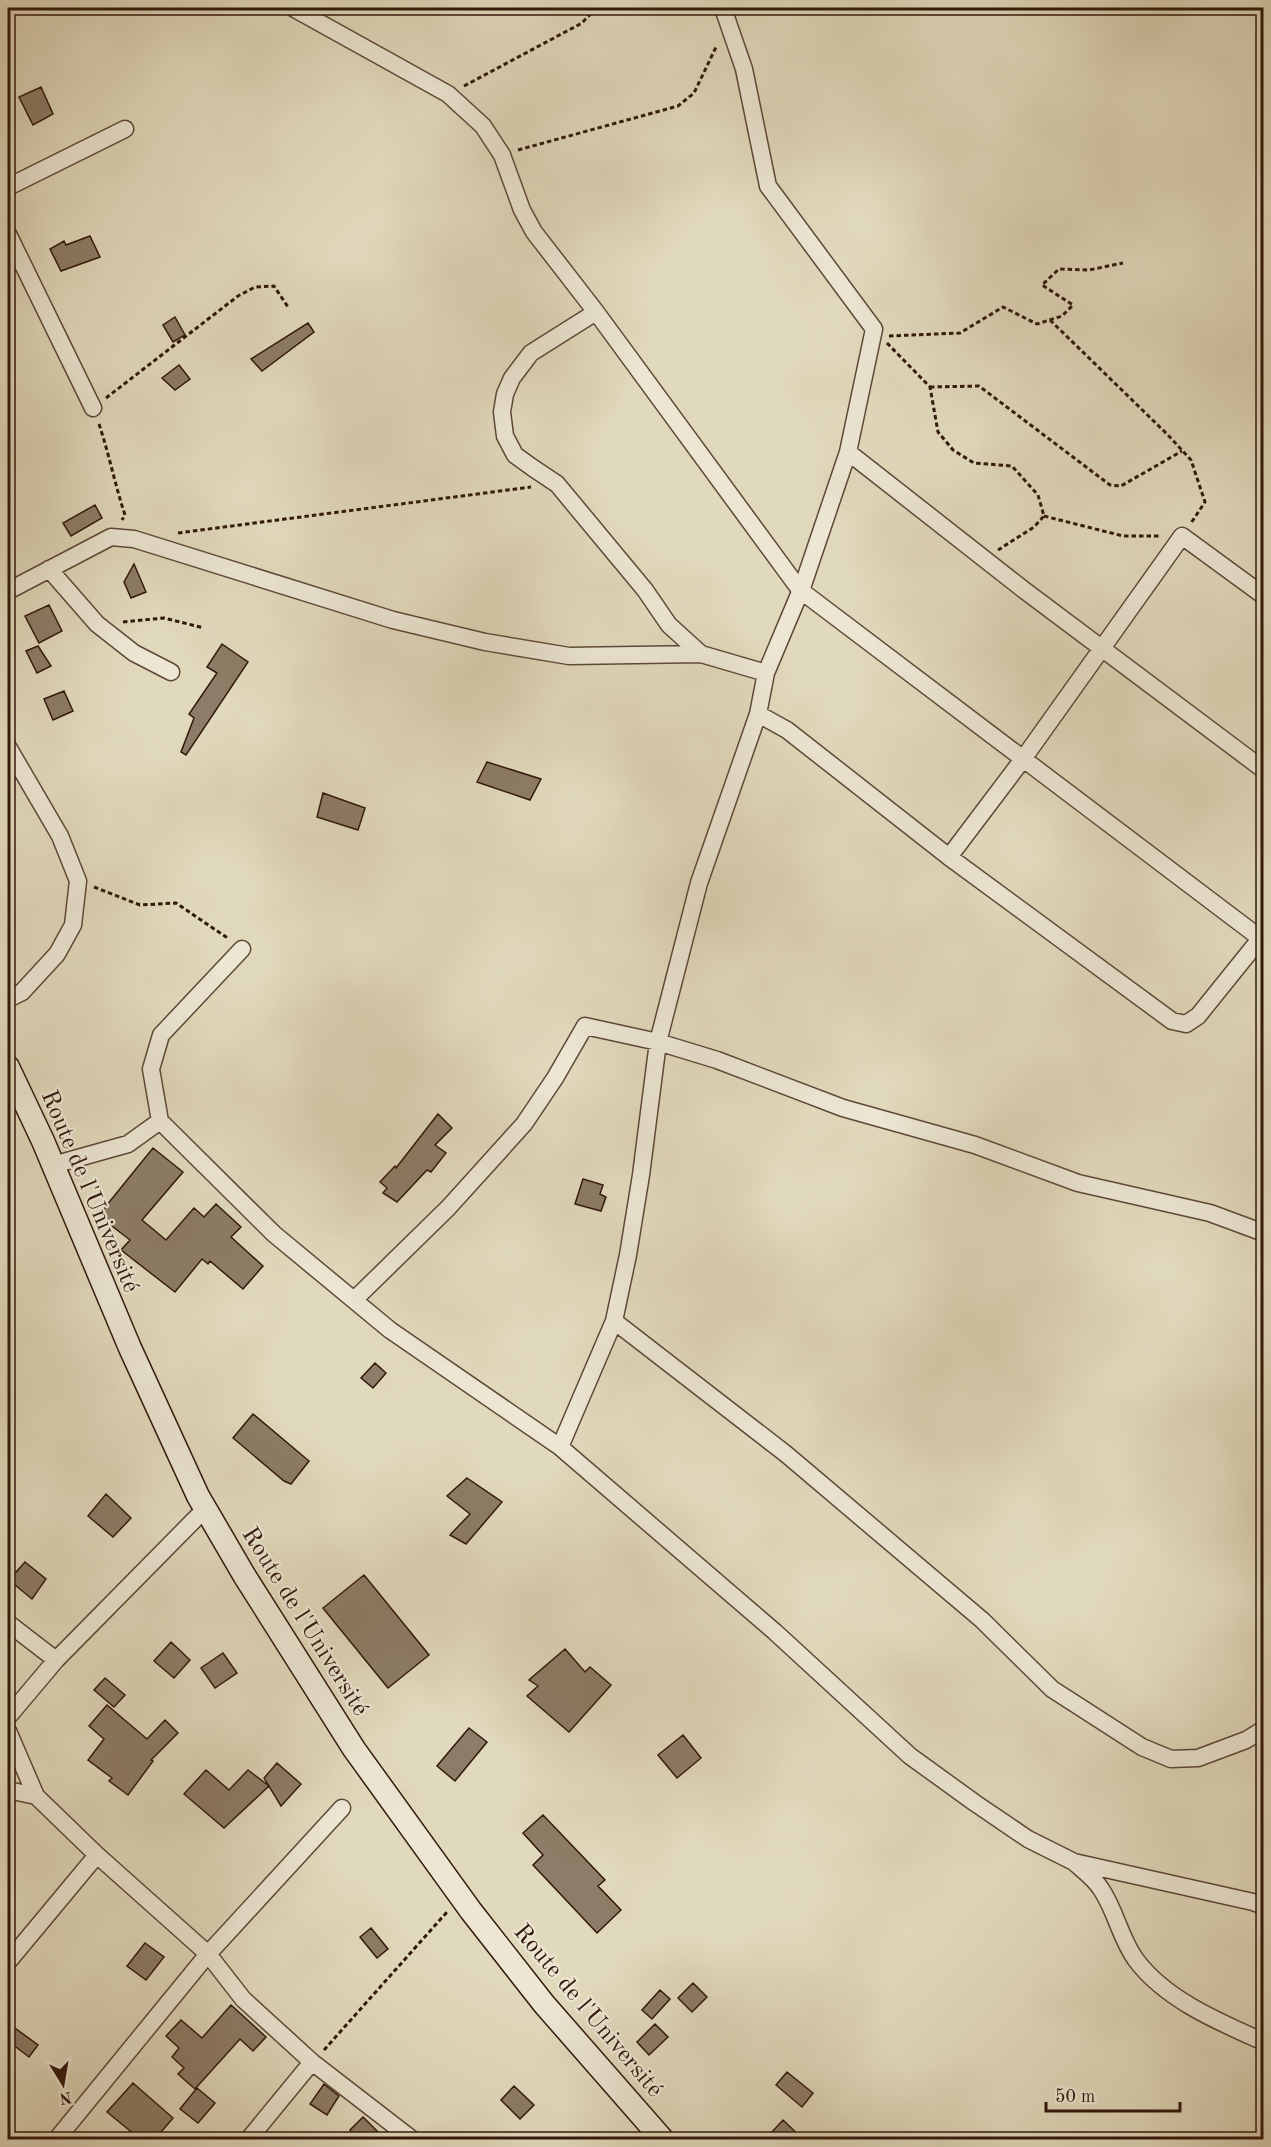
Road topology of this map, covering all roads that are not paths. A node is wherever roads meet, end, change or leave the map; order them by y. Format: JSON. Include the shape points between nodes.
{"nodes":[{"id":1,"x":293,"y":8,"type":"edge"},
{"id":2,"x":725,"y":15,"type":"edge"},
{"id":3,"x":125,"y":129,"type":"dead end"},
{"id":4,"x":8,"y":187,"type":"edge"},
{"id":5,"x":8,"y":234,"type":"edge"},
{"id":6,"x":596,"y":312,"type":"junction"},
{"id":7,"x":93,"y":408,"type":"road end"},
{"id":8,"x":848,"y":452,"type":"junction"},
{"id":9,"x":49,"y":569,"type":"junction"},
{"id":10,"x":800,"y":590,"type":"junction"},
{"id":11,"x":8,"y":591,"type":"edge"},
{"id":12,"x":1263,"y":596,"type":"edge"},
{"id":13,"x":1101,"y":648,"type":"junction"},
{"id":14,"x":701,"y":654,"type":"junction"},
{"id":15,"x":171,"y":672,"type":"dead end"},
{"id":16,"x":766,"y":674,"type":"junction"},
{"id":17,"x":758,"y":714,"type":"junction"},
{"id":18,"x":8,"y":747,"type":"edge"},
{"id":19,"x":1023,"y":759,"type":"junction"},
{"id":20,"x":1263,"y":770,"type":"edge"},
{"id":21,"x":949,"y":857,"type":"junction"},
{"id":22,"x":1262,"y":938,"type":"edge"},
{"id":23,"x":242,"y":949,"type":"road end"},
{"id":24,"x":8,"y":999,"type":"edge"},
{"id":25,"x":658,"y":1042,"type":"junction"},
{"id":26,"x":8,"y":1067,"type":"edge"},
{"id":27,"x":160,"y":1121,"type":"junction"},
{"id":28,"x":53,"y":1164,"type":"junction"},
{"id":29,"x":1263,"y":1233,"type":"edge"},
{"id":30,"x":354,"y":1300,"type":"junction"},
{"id":31,"x":614,"y":1320,"type":"junction"},
{"id":32,"x":560,"y":1447,"type":"junction"},
{"id":33,"x":205,"y":1509,"type":"junction"},
{"id":34,"x":8,"y":1623,"type":"edge"},
{"id":35,"x":56,"y":1660,"type":"junction"},
{"id":36,"x":8,"y":1717,"type":"edge"},
{"id":37,"x":1263,"y":1729,"type":"edge"},
{"id":38,"x":8,"y":1731,"type":"edge"},
{"id":39,"x":8,"y":1790,"type":"edge"},
{"id":40,"x":36,"y":1796,"type":"junction"},
{"id":41,"x":342,"y":1808,"type":"dead end"},
{"id":42,"x":97,"y":1855,"type":"junction"},
{"id":43,"x":1074,"y":1862,"type":"junction"},
{"id":44,"x":1263,"y":1906,"type":"edge"},
{"id":45,"x":208,"y":1954,"type":"junction"},
{"id":46,"x":8,"y":1962,"type":"edge"},
{"id":47,"x":1263,"y":2042,"type":"edge"},
{"id":48,"x":312,"y":2062,"type":"junction"},
{"id":49,"x":56,"y":2139,"type":"edge"},
{"id":50,"x":248,"y":2139,"type":"edge"},
{"id":51,"x":413,"y":2139,"type":"edge"},
{"id":52,"x":663,"y":2139,"type":"edge"}],
"edges":[{"from":1,"to":6,"type":"street","via":[[448,94],[483,126],[502,155],[534,232]]},
{"from":2,"to":8,"type":"street","via":[[744,69],[768,186],[874,329]]},
{"from":3,"to":4,"type":"street"},
{"from":5,"to":7,"type":"street"},
{"from":6,"to":10,"type":"street"},
{"from":6,"to":14,"type":"street","via":[[531,353],[512,378],[502,412],[505,436],[515,455],[557,484],[669,625]]},
{"from":8,"to":10,"type":"street"},
{"from":8,"to":13,"type":"street"},
{"from":9,"to":11,"type":"street"},
{"from":9,"to":14,"type":"street","via":[[111,537],[135,539],[393,620],[485,642],[569,656]]},
{"from":9,"to":15,"type":"street","via":[[97,624],[134,653]]},
{"from":10,"to":16,"type":"street"},
{"from":10,"to":19,"type":"street"},
{"from":12,"to":13,"type":"street","via":[[1182,536]]},
{"from":13,"to":19,"type":"street"},
{"from":13,"to":20,"type":"street"},
{"from":14,"to":16,"type":"street"},
{"from":16,"to":17,"type":"street"},
{"from":17,"to":21,"type":"street","via":[[787,730]]},
{"from":17,"to":25,"type":"street","via":[[699,883]]},
{"from":18,"to":24,"type":"street","via":[[60,836],[78,881],[73,925],[57,954],[22,992]]},
{"from":19,"to":21,"type":"street"},
{"from":19,"to":22,"type":"street"},
{"from":21,"to":22,"type":"street","via":[[1172,1021],[1186,1024],[1198,1016]]},
{"from":23,"to":27,"type":"street","via":[[161,1035],[151,1069]]},
{"from":25,"to":29,"type":"street","via":[[843,1108],[975,1145],[1078,1183],[1210,1213]]},
{"from":25,"to":30,"type":"street","via":[[585,1026],[524,1124],[448,1208]]},
{"from":25,"to":31,"type":"street","via":[[641,1175]]},
{"from":26,"to":28,"type":"street","name":"Route de l'Université"},
{"from":27,"to":28,"type":"street","via":[[128,1144]]},
{"from":27,"to":30,"type":"street","via":[[274,1234]]},
{"from":28,"to":33,"type":"street","name":"Route de l'Université","via":[[130,1348]]},
{"from":30,"to":32,"type":"street","via":[[390,1330]]},
{"from":31,"to":32,"type":"street"},
{"from":31,"to":37,"type":"street","via":[[786,1454],[982,1620],[1052,1689],[1142,1747],[1171,1759],[1198,1758],[1246,1740]]},
{"from":32,"to":43,"type":"street","via":[[910,1756],[1028,1839]]},
{"from":33,"to":35,"type":"street"},
{"from":33,"to":52,"type":"street","name":"Route de l'Université","via":[[354,1749],[461,1897],[544,2004]]},
{"from":34,"to":35,"type":"street"},
{"from":35,"to":36,"type":"street"},
{"from":38,"to":40,"type":"street"},
{"from":39,"to":40,"type":"street"},
{"from":40,"to":42,"type":"street"},
{"from":41,"to":45,"type":"street"},
{"from":42,"to":45,"type":"street"},
{"from":42,"to":46,"type":"street"},
{"from":43,"to":44,"type":"street"},
{"from":43,"to":47,"type":"street","via":[[1100,1887],[1135,1958],[1150,1976],[1215,2020]]},
{"from":45,"to":48,"type":"street","via":[[243,1999]]},
{"from":45,"to":49,"type":"street"},
{"from":48,"to":50,"type":"street"},
{"from":48,"to":51,"type":"street"}]}
